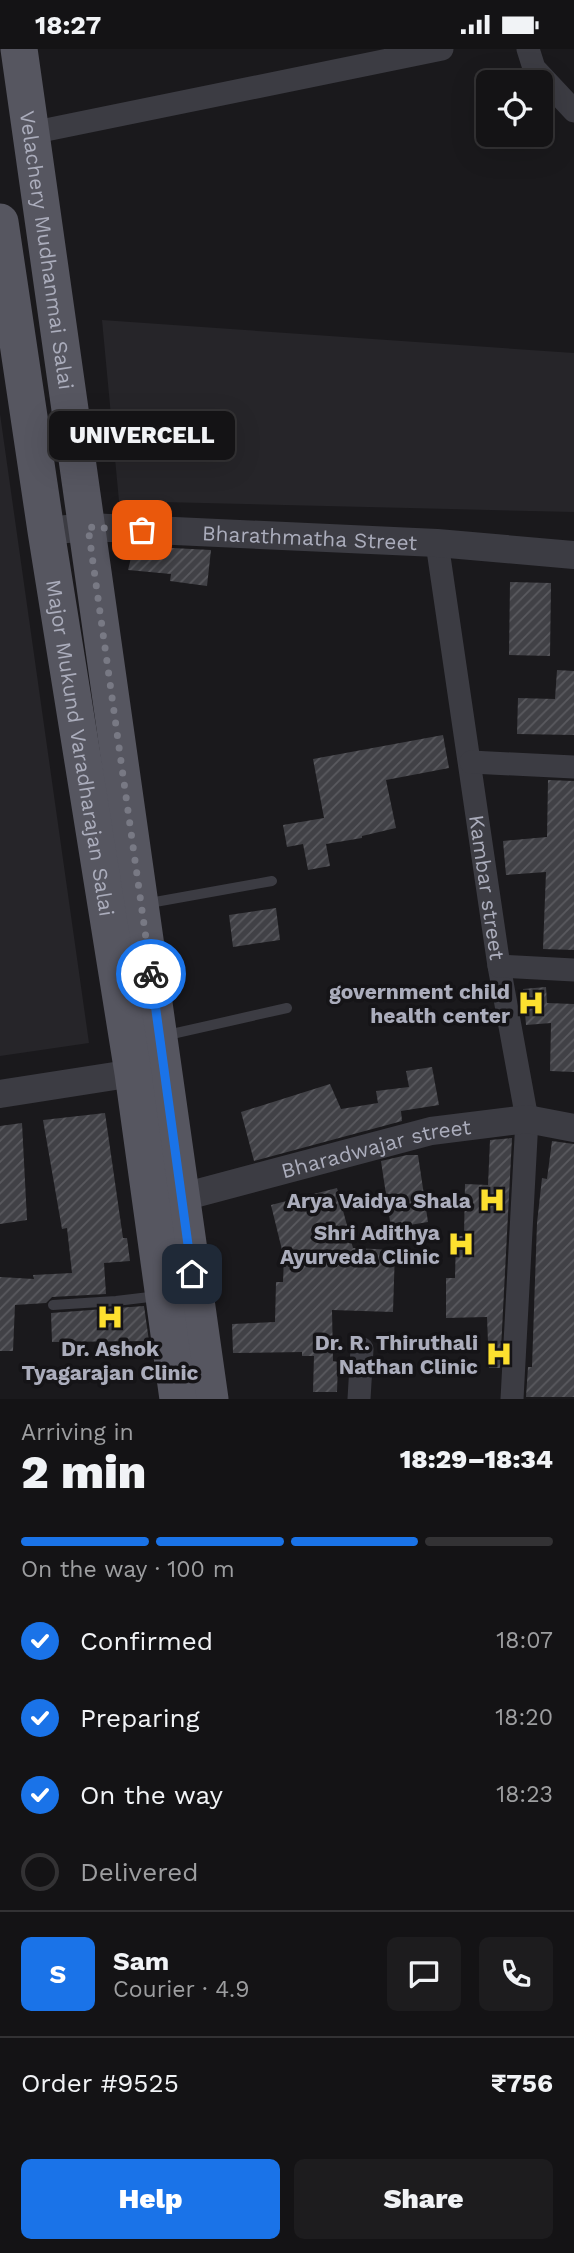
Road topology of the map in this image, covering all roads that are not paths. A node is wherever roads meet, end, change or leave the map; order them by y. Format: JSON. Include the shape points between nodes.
{"nodes":[{"id":1,"x":19,"y":49,"type":"edge"},
{"id":2,"x":442,"y":49,"type":"edge"},
{"id":3,"x":528,"y":49,"type":"edge"},
{"id":4,"x":574,"y":111,"type":"edge"},
{"id":5,"x":31,"y":133,"type":"junction"},
{"id":6,"x":0,"y":222,"type":"edge"},
{"id":7,"x":88,"y":527,"type":"junction"},
{"id":8,"x":46,"y":531,"type":"junction"},
{"id":9,"x":438,"y":543,"type":"junction"},
{"id":10,"x":574,"y":555,"type":"edge"},
{"id":11,"x":471,"y":762,"type":"junction"},
{"id":12,"x":574,"y":767,"type":"edge"},
{"id":13,"x":272,"y":881,"type":"dead end"},
{"id":14,"x":141,"y":905,"type":"junction"},
{"id":15,"x":499,"y":966,"type":"junction"},
{"id":16,"x":574,"y":969,"type":"edge"},
{"id":17,"x":287,"y":1007,"type":"dead end"},
{"id":18,"x":152,"y":1059,"type":"junction"},
{"id":19,"x":0,"y":1094,"type":"edge"},
{"id":20,"x":527,"y":1119,"type":"junction"},
{"id":21,"x":574,"y":1128,"type":"edge"},
{"id":22,"x":167,"y":1202,"type":"junction"},
{"id":23,"x":164,"y":1295,"type":"junction"},
{"id":24,"x":53,"y":1305,"type":"dead end"},
{"id":25,"x":362,"y":1349,"type":"dead end"},
{"id":26,"x":178,"y":1399,"type":"edge"},
{"id":27,"x":210,"y":1399,"type":"edge"},
{"id":28,"x":359,"y":1399,"type":"edge"},
{"id":29,"x":512,"y":1399,"type":"edge"}],
"edges":[{"from":1,"to":5,"type":"main road","name":"Velachery Mudhanmai Salai"},
{"from":2,"to":5,"type":"street"},
{"from":3,"to":4,"type":"street","via":[[534,68]]},
{"from":5,"to":7,"type":"main road","name":"Velachery Mudhanmai Salai"},
{"from":6,"to":8,"type":"main road","name":"Major Mukund Varadharajan Salai"},
{"from":7,"to":8,"type":"street","name":"Bharathmatha Street"},
{"from":7,"to":9,"type":"street","name":"Bharathmatha Street"},
{"from":7,"to":14,"type":"main road","name":"Velachery Mudhanmai Salai"},
{"from":8,"to":18,"type":"main road","name":"Major Mukund Varadharajan Salai"},
{"from":9,"to":10,"type":"street","name":"Bharathmatha Street"},
{"from":9,"to":11,"type":"street","name":"Kambar street"},
{"from":11,"to":12,"type":"street"},
{"from":11,"to":15,"type":"street","name":"Kambar street"},
{"from":13,"to":14,"type":"lane"},
{"from":14,"to":18,"type":"main road","name":"Velachery Mudhanmai Salai"},
{"from":15,"to":16,"type":"street"},
{"from":15,"to":20,"type":"street","name":"Kambar street"},
{"from":17,"to":18,"type":"lane"},
{"from":18,"to":19,"type":"street"},
{"from":18,"to":22,"type":"main road","name":"Velachery Mudhanmai Salai"},
{"from":20,"to":21,"type":"street","name":"Bharadwajar street"},
{"from":20,"to":22,"type":"street","name":"Bharadwajar street","via":[[431,1132]]},
{"from":20,"to":29,"type":"street","name":"Kambar street"},
{"from":22,"to":23,"type":"main road"},
{"from":22,"to":27,"type":"main road"},
{"from":23,"to":24,"type":"lane"},
{"from":23,"to":26,"type":"main road"},
{"from":25,"to":28,"type":"street"}]}
